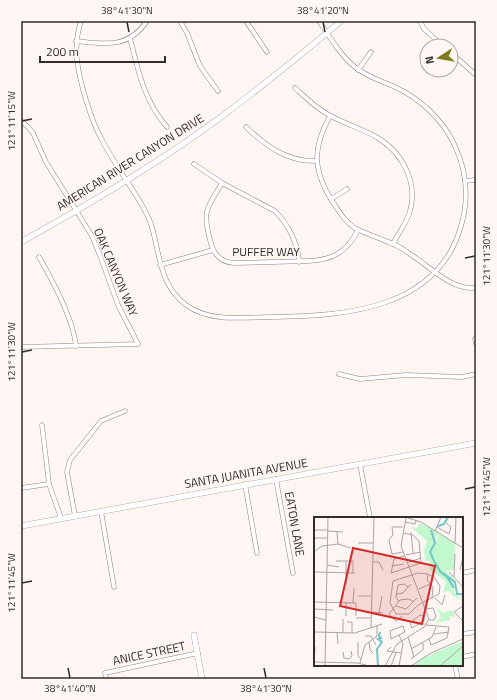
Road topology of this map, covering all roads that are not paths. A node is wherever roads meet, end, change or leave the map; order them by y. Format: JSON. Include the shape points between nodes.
{"nodes":[{"id":1,"x":81,"y":21,"type":"edge"},
{"id":2,"x":147,"y":21,"type":"edge"},
{"id":3,"x":180,"y":21,"type":"edge"},
{"id":4,"x":246,"y":21,"type":"edge"},
{"id":5,"x":319,"y":21,"type":"edge"},
{"id":6,"x":341,"y":21,"type":"edge"},
{"id":7,"x":420,"y":21,"type":"edge"},
{"id":8,"x":327,"y":33,"type":"junction"},
{"id":9,"x":130,"y":38,"type":"junction"},
{"id":10,"x":434,"y":38,"type":"edge"},
{"id":11,"x":76,"y":41,"type":"junction"},
{"id":12,"x":267,"y":52,"type":"dead end"},
{"id":13,"x":371,"y":52,"type":"dead end"},
{"id":14,"x":459,"y":60,"type":"edge"},
{"id":15,"x":358,"y":70,"type":"junction"},
{"id":16,"x":476,"y":75,"type":"edge"},
{"id":17,"x":296,"y":88,"type":"dead end"},
{"id":18,"x":218,"y":91,"type":"dead end"},
{"id":19,"x":330,"y":116,"type":"junction"},
{"id":20,"x":21,"y":121,"type":"edge"},
{"id":21,"x":167,"y":127,"type":"dead end"},
{"id":22,"x":246,"y":127,"type":"dead end"},
{"id":23,"x":317,"y":161,"type":"junction"},
{"id":24,"x":194,"y":164,"type":"dead end"},
{"id":25,"x":126,"y":180,"type":"junction"},
{"id":26,"x":476,"y":180,"type":"edge"},
{"id":27,"x":465,"y":181,"type":"junction"},
{"id":28,"x":222,"y":183,"type":"junction"},
{"id":29,"x":347,"y":189,"type":"dead end"},
{"id":30,"x":331,"y":199,"type":"junction"},
{"id":31,"x":76,"y":210,"type":"junction"},
{"id":32,"x":358,"y":230,"type":"junction"},
{"id":33,"x":21,"y":242,"type":"edge"},
{"id":34,"x":393,"y":244,"type":"junction"},
{"id":35,"x":213,"y":250,"type":"junction"},
{"id":36,"x":39,"y":258,"type":"dead end"},
{"id":37,"x":298,"y":262,"type":"junction"},
{"id":38,"x":160,"y":265,"type":"junction"},
{"id":39,"x":436,"y":272,"type":"junction"},
{"id":40,"x":476,"y":288,"type":"edge"},
{"id":41,"x":76,"y":346,"type":"junction"},
{"id":42,"x":21,"y":347,"type":"edge"},
{"id":43,"x":339,"y":374,"type":"dead end"},
{"id":44,"x":476,"y":374,"type":"edge"},
{"id":45,"x":125,"y":411,"type":"dead end"},
{"id":46,"x":42,"y":425,"type":"dead end"},
{"id":47,"x":476,"y":443,"type":"edge"},
{"id":48,"x":360,"y":464,"type":"junction"},
{"id":49,"x":276,"y":479,"type":"junction"},
{"id":50,"x":50,"y":484,"type":"junction"},
{"id":51,"x":245,"y":484,"type":"junction"},
{"id":52,"x":21,"y":488,"type":"edge"},
{"id":53,"x":101,"y":511,"type":"junction"},
{"id":54,"x":75,"y":516,"type":"junction"},
{"id":55,"x":370,"y":517,"type":"edge"},
{"id":56,"x":61,"y":518,"type":"junction"},
{"id":57,"x":21,"y":526,"type":"edge"},
{"id":58,"x":257,"y":553,"type":"dead end"},
{"id":59,"x":476,"y":570,"type":"edge"},
{"id":60,"x":293,"y":573,"type":"dead end"},
{"id":61,"x":463,"y":573,"type":"edge"},
{"id":62,"x":114,"y":587,"type":"dead end"},
{"id":63,"x":476,"y":632,"type":"edge"},
{"id":64,"x":463,"y":634,"type":"edge"},
{"id":65,"x":194,"y":635,"type":"dead end"},
{"id":66,"x":198,"y":653,"type":"junction"},
{"id":67,"x":476,"y":654,"type":"edge"},
{"id":68,"x":463,"y":657,"type":"edge"},
{"id":69,"x":456,"y":666,"type":"edge"},
{"id":70,"x":106,"y":679,"type":"edge"},
{"id":71,"x":202,"y":679,"type":"edge"},
{"id":72,"x":458,"y":679,"type":"edge"}],
"edges":[{"from":1,"to":11,"type":"street"},
{"from":2,"to":9,"type":"street"},
{"from":3,"to":18,"type":"street","via":[[200,66]]},
{"from":4,"to":12,"type":"street"},
{"from":5,"to":8,"type":"street"},
{"from":6,"to":8,"type":"street","name":"AMERICAN RIVER CANYON DRIVE"},
{"from":7,"to":10,"type":"street","via":[[424,29]]},
{"from":8,"to":15,"type":"street"},
{"from":8,"to":25,"type":"street","name":"AMERICAN RIVER CANYON DRIVE","via":[[217,120]]},
{"from":9,"to":11,"type":"street","via":[[107,44]]},
{"from":9,"to":21,"type":"street","via":[[145,93]]},
{"from":11,"to":25,"type":"street","via":[[77,68],[92,118],[100,138]]},
{"from":13,"to":15,"type":"street"},
{"from":14,"to":16,"type":"street"},
{"from":15,"to":27,"type":"street","via":[[397,88],[428,109],[454,144]]},
{"from":17,"to":19,"type":"street"},
{"from":19,"to":23,"type":"street","via":[[319,139]]},
{"from":19,"to":34,"type":"street","via":[[379,138],[397,154],[406,168],[412,189],[411,208]]},
{"from":20,"to":31,"type":"street","via":[[33,133],[46,162]]},
{"from":22,"to":23,"type":"street","via":[[267,146],[286,156]]},
{"from":23,"to":30,"type":"street","via":[[321,181]]},
{"from":24,"to":28,"type":"street"},
{"from":25,"to":31,"type":"street","name":"AMERICAN RIVER CANYON DRIVE"},
{"from":25,"to":38,"type":"street","via":[[147,214]]},
{"from":26,"to":27,"type":"street"},
{"from":27,"to":39,"type":"street","via":[[466,202],[460,229],[449,254]]},
{"from":28,"to":35,"type":"street","via":[[207,213],[207,226]]},
{"from":28,"to":37,"type":"street","via":[[278,214],[296,245]]},
{"from":29,"to":30,"type":"street"},
{"from":30,"to":32,"type":"street","via":[[345,219]]},
{"from":31,"to":33,"type":"street","name":"AMERICAN RIVER CANYON DRIVE"},
{"from":31,"to":41,"type":"street","name":"OAK CANYON WAY","via":[[97,247],[111,290],[138,344]]},
{"from":32,"to":34,"type":"street"},
{"from":32,"to":37,"type":"street","name":"PUFFER WAY","via":[[350,243],[338,254],[320,260]]},
{"from":34,"to":39,"type":"street"},
{"from":35,"to":37,"type":"street","name":"PUFFER WAY","via":[[222,259],[231,262]]},
{"from":35,"to":38,"type":"street"},
{"from":36,"to":41,"type":"street","via":[[61,299]]},
{"from":38,"to":39,"type":"street","via":[[168,285],[181,301],[202,313],[223,317],[317,316],[374,306],[408,294]]},
{"from":39,"to":40,"type":"street","via":[[454,285]]},
{"from":41,"to":42,"type":"street","name":"OAK CANYON WAY"},
{"from":43,"to":44,"type":"street","via":[[360,379],[406,375]]},
{"from":45,"to":54,"type":"street","via":[[101,420],[70,460],[67,472]]},
{"from":46,"to":50,"type":"street"},
{"from":47,"to":48,"type":"street","name":"SANTA JUANITA AVENUE"},
{"from":48,"to":49,"type":"street","name":"SANTA JUANITA AVENUE"},
{"from":48,"to":55,"type":"street"},
{"from":49,"to":51,"type":"street","name":"SANTA JUANITA AVENUE"},
{"from":49,"to":60,"type":"street","name":"EATON LANE"},
{"from":50,"to":52,"type":"street"},
{"from":50,"to":56,"type":"street"},
{"from":51,"to":53,"type":"street","name":"SANTA JUANITA AVENUE"},
{"from":51,"to":58,"type":"street"},
{"from":53,"to":54,"type":"street","name":"SANTA JUANITA AVENUE"},
{"from":53,"to":62,"type":"street"},
{"from":54,"to":56,"type":"street","name":"SANTA JUANITA AVENUE"},
{"from":56,"to":57,"type":"street","name":"SANTA JUANITA AVENUE"},
{"from":59,"to":61,"type":"street"},
{"from":63,"to":64,"type":"street"},
{"from":65,"to":66,"type":"street"},
{"from":66,"to":70,"type":"street","name":"ANICE STREET","via":[[105,673]]},
{"from":66,"to":71,"type":"street"},
{"from":67,"to":68,"type":"street"},
{"from":69,"to":72,"type":"street"}]}
